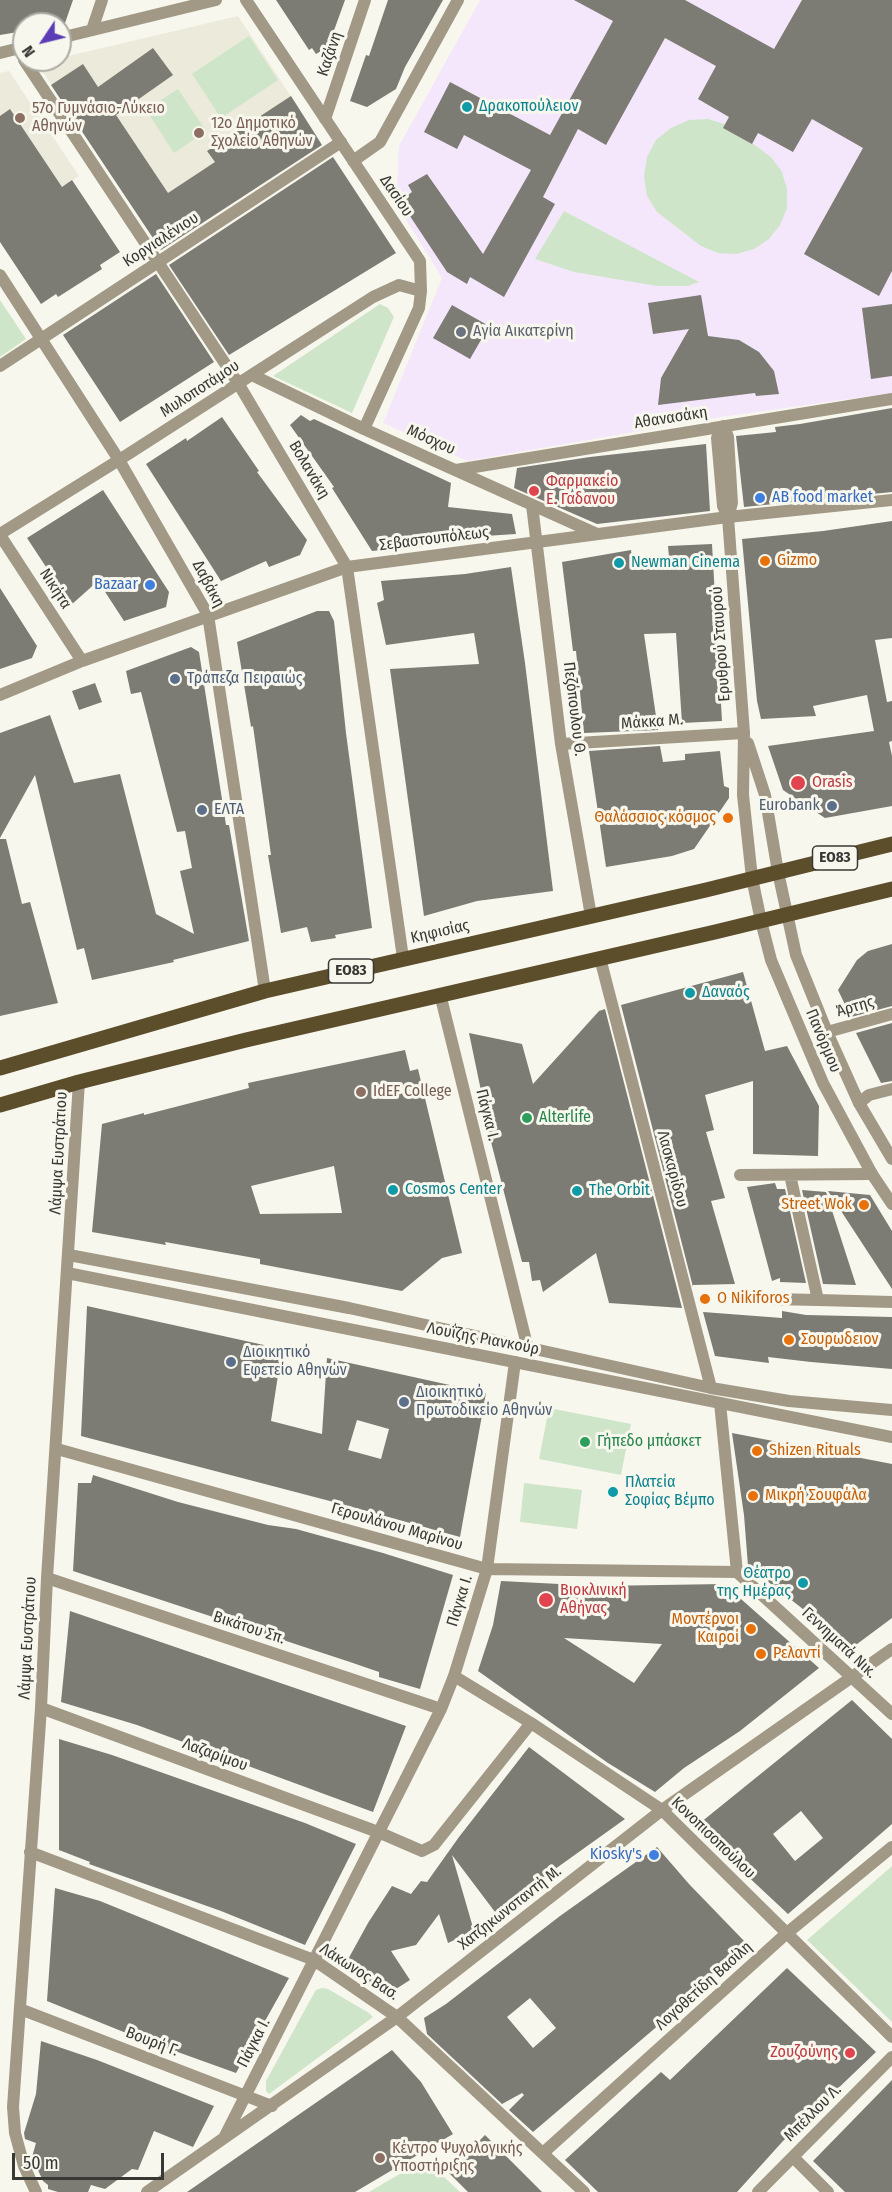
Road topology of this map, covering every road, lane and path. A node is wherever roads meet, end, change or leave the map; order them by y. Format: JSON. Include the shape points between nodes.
{"nodes":[{"id":1,"x":102,"y":0,"type":"edge"},
{"id":2,"x":216,"y":0,"type":"edge"},
{"id":3,"x":246,"y":0,"type":"edge"},
{"id":4,"x":366,"y":0,"type":"edge"},
{"id":5,"x":458,"y":0,"type":"edge"},
{"id":6,"x":92,"y":30,"type":"junction"},
{"id":7,"x":72,"y":35,"type":"edge"},
{"id":8,"x":32,"y":72,"type":"edge"},
{"id":9,"x":325,"y":119,"type":"junction"},
{"id":10,"x":340,"y":142,"type":"junction"},
{"id":11,"x":353,"y":161,"type":"junction"},
{"id":12,"x":158,"y":262,"type":"junction"},
{"id":13,"x":0,"y":275,"type":"edge"},
{"id":14,"x":421,"y":291,"type":"junction"},
{"id":15,"x":41,"y":339,"type":"junction"},
{"id":16,"x":0,"y":366,"type":"edge"},
{"id":17,"x":252,"y":375,"type":"junction"},
{"id":18,"x":238,"y":383,"type":"junction"},
{"id":19,"x":892,"y":399,"type":"edge"},
{"id":20,"x":724,"y":426,"type":"junction"},
{"id":21,"x":364,"y":429,"type":"junction"},
{"id":22,"x":118,"y":460,"type":"junction"},
{"id":23,"x":456,"y":470,"type":"junction"},
{"id":24,"x":892,"y":500,"type":"edge"},
{"id":25,"x":532,"y":505,"type":"junction"},
{"id":26,"x":728,"y":517,"type":"junction"},
{"id":27,"x":0,"y":534,"type":"edge"},
{"id":28,"x":597,"y":534,"type":"junction"},
{"id":29,"x":537,"y":542,"type":"junction"},
{"id":30,"x":347,"y":567,"type":"junction"},
{"id":31,"x":208,"y":615,"type":"junction"},
{"id":32,"x":82,"y":661,"type":"junction"},
{"id":33,"x":0,"y":695,"type":"edge"},
{"id":34,"x":744,"y":733,"type":"junction"},
{"id":35,"x":561,"y":744,"type":"junction"},
{"id":36,"x":892,"y":844,"type":"edge"},
{"id":37,"x":778,"y":872,"type":"junction"},
{"id":38,"x":752,"y":878,"type":"junction"},
{"id":39,"x":892,"y":889,"type":"edge"},
{"id":40,"x":787,"y":914,"type":"junction"},
{"id":41,"x":591,"y":916,"type":"junction"},
{"id":42,"x":761,"y":921,"type":"junction"},
{"id":43,"x":403,"y":958,"type":"junction"},
{"id":44,"x":600,"y":958,"type":"junction"},
{"id":45,"x":265,"y":991,"type":"junction"},
{"id":46,"x":440,"y":994,"type":"junction"},
{"id":47,"x":892,"y":1014,"type":"edge"},
{"id":48,"x":827,"y":1032,"type":"junction"},
{"id":49,"x":0,"y":1068,"type":"edge"},
{"id":50,"x":79,"y":1082,"type":"junction"},
{"id":51,"x":892,"y":1089,"type":"edge"},
{"id":52,"x":860,"y":1103,"type":"junction"},
{"id":53,"x":0,"y":1105,"type":"edge"},
{"id":54,"x":892,"y":1159,"type":"edge"},
{"id":55,"x":872,"y":1173,"type":"junction"},
{"id":56,"x":740,"y":1175,"type":"dead end"},
{"id":57,"x":790,"y":1175,"type":"junction"},
{"id":58,"x":892,"y":1204,"type":"edge"},
{"id":59,"x":69,"y":1255,"type":"junction"},
{"id":60,"x":67,"y":1273,"type":"junction"},
{"id":61,"x":771,"y":1299,"type":"dead end"},
{"id":62,"x":818,"y":1300,"type":"junction"},
{"id":63,"x":892,"y":1302,"type":"edge"},
{"id":64,"x":528,"y":1348,"type":"junction"},
{"id":65,"x":515,"y":1362,"type":"junction"},
{"id":66,"x":711,"y":1388,"type":"junction"},
{"id":67,"x":720,"y":1403,"type":"junction"},
{"id":68,"x":892,"y":1410,"type":"edge"},
{"id":69,"x":892,"y":1437,"type":"edge"},
{"id":70,"x":57,"y":1449,"type":"junction"},
{"id":71,"x":487,"y":1569,"type":"junction"},
{"id":72,"x":737,"y":1572,"type":"junction"},
{"id":73,"x":47,"y":1578,"type":"junction"},
{"id":74,"x":892,"y":1649,"type":"edge"},
{"id":75,"x":454,"y":1676,"type":"junction"},
{"id":76,"x":852,"y":1677,"type":"junction"},
{"id":77,"x":41,"y":1708,"type":"junction"},
{"id":78,"x":441,"y":1709,"type":"junction"},
{"id":79,"x":892,"y":1714,"type":"edge"},
{"id":80,"x":531,"y":1723,"type":"junction"},
{"id":81,"x":662,"y":1810,"type":"junction"},
{"id":82,"x":378,"y":1832,"type":"junction"},
{"id":83,"x":892,"y":1847,"type":"edge"},
{"id":84,"x":30,"y":1852,"type":"junction"},
{"id":85,"x":787,"y":1933,"type":"junction"},
{"id":86,"x":314,"y":1960,"type":"junction"},
{"id":87,"x":20,"y":2008,"type":"junction"},
{"id":88,"x":397,"y":2017,"type":"junction"},
{"id":89,"x":892,"y":2037,"type":"edge"},
{"id":90,"x":892,"y":2057,"type":"edge"},
{"id":91,"x":246,"y":2096,"type":"junction"},
{"id":92,"x":272,"y":2106,"type":"junction"},
{"id":93,"x":223,"y":2139,"type":"junction"},
{"id":94,"x":543,"y":2153,"type":"junction"},
{"id":95,"x":793,"y":2157,"type":"junction"},
{"id":96,"x":36,"y":2192,"type":"edge"},
{"id":97,"x":147,"y":2192,"type":"edge"},
{"id":98,"x":584,"y":2192,"type":"edge"},
{"id":99,"x":758,"y":2192,"type":"edge"},
{"id":100,"x":828,"y":2192,"type":"edge"}],
"edges":[{"from":1,"to":6,"type":"street"},
{"from":2,"to":6,"type":"street"},
{"from":3,"to":9,"type":"street","name":"Δασίου"},
{"from":4,"to":9,"type":"street","name":"Καζάνη"},
{"from":5,"to":11,"type":"street","via":[[380,142]]},
{"from":6,"to":7,"type":"street"},
{"from":8,"to":12,"type":"street","name":"Βολανάκη"},
{"from":9,"to":10,"type":"street","name":"Δασίου"},
{"from":10,"to":11,"type":"street","name":"Δασίου"},
{"from":10,"to":12,"type":"street","name":"Κοργιαλένιου"},
{"from":11,"to":14,"type":"street","name":"Δασίου","via":[[420,261]]},
{"from":12,"to":15,"type":"street","name":"Κοργιαλένιου"},
{"from":12,"to":18,"type":"street","name":"Βολανάκη"},
{"from":13,"to":15,"type":"street","name":"Δαβάκη"},
{"from":14,"to":17,"type":"street","name":"Μυλοποτάμου","via":[[399,285],[373,297]]},
{"from":14,"to":21,"type":"street","name":"Δασίου","via":[[419,308]]},
{"from":15,"to":16,"type":"street","name":"Κοργιαλένιου"},
{"from":15,"to":22,"type":"street","name":"Δαβάκη"},
{"from":17,"to":18,"type":"street","name":"Μυλοποτάμου"},
{"from":17,"to":21,"type":"street","name":"Μόσχου"},
{"from":18,"to":22,"type":"street","name":"Μυλοποτάμου"},
{"from":18,"to":30,"type":"street","name":"Βολανάκη"},
{"from":19,"to":20,"type":"street","name":"Αθανασάκη"},
{"from":20,"to":23,"type":"street","name":"Αθανασάκη"},
{"from":20,"to":26,"type":"street","name":"Ερυθρού Σταυρού","via":[[732,503]]},
{"from":21,"to":23,"type":"street","name":"Μόσχου"},
{"from":22,"to":27,"type":"street","name":"Μυλοποτάμου"},
{"from":22,"to":31,"type":"street","name":"Δαβάκη"},
{"from":23,"to":25,"type":"street","name":"Μόσχου"},
{"from":24,"to":26,"type":"street","name":"Σεβαστουπόλεως"},
{"from":25,"to":28,"type":"street","name":"Μόσχου"},
{"from":25,"to":29,"type":"street","name":"Πεζόπουλου Θ."},
{"from":26,"to":28,"type":"street","name":"Σεβαστουπόλεως"},
{"from":26,"to":34,"type":"street","name":"Ερυθρού Σταυρού"},
{"from":27,"to":32,"type":"street","name":"Νικήτα"},
{"from":28,"to":29,"type":"street","name":"Σεβαστουπόλεως"},
{"from":29,"to":30,"type":"street","name":"Σεβαστουπόλεως"},
{"from":29,"to":35,"type":"street","name":"Πεζόπουλου Θ."},
{"from":30,"to":31,"type":"street","name":"Σεβαστουπόλεως"},
{"from":30,"to":43,"type":"street","name":"Βολανάκη"},
{"from":31,"to":32,"type":"street","name":"Σεβαστουπόλεως"},
{"from":31,"to":45,"type":"street","name":"Δαβάκη"},
{"from":32,"to":33,"type":"street","name":"Σεβαστουπόλεως"},
{"from":34,"to":35,"type":"street","name":"Μάκκα Μ."},
{"from":34,"to":37,"type":"street","name":"Ερυθρού Σταυρού","via":[[765,795]]},
{"from":34,"to":38,"type":"street","name":"Ερυθρού Σταυρού","via":[[743,795]]},
{"from":35,"to":41,"type":"street","name":"Πεζόπουλου Θ."},
{"from":36,"to":37,"type":"main road","name":"Κηφισίας","number":"ΕΟ83"},
{"from":37,"to":38,"type":"main road","name":"Κηφισίας","number":"ΕΟ83"},
{"from":37,"to":40,"type":"street","name":"Πανόρμου"},
{"from":38,"to":41,"type":"main road","name":"Κηφισίας","number":"ΕΟ83"},
{"from":38,"to":42,"type":"street","name":"Πανόρμου"},
{"from":39,"to":40,"type":"main road"},
{"from":40,"to":42,"type":"main road"},
{"from":40,"to":48,"type":"street","name":"Πανόρμου","via":[[796,955]]},
{"from":41,"to":43,"type":"main road","name":"Κηφισίας","number":"ΕΟ83"},
{"from":42,"to":44,"type":"main road"},
{"from":42,"to":55,"type":"street","name":"Πανόρμου","via":[[771,960],[823,1083]]},
{"from":43,"to":45,"type":"main road","name":"Κηφισίας","number":"ΕΟ83"},
{"from":44,"to":46,"type":"main road"},
{"from":44,"to":66,"type":"street","name":"Λασκαρίδου"},
{"from":45,"to":49,"type":"main road","name":"Κηφισίας","number":"ΕΟ83"},
{"from":46,"to":50,"type":"main road"},
{"from":46,"to":64,"type":"street","name":"Πάγκα Ι."},
{"from":47,"to":48,"type":"street","name":"Άρτης"},
{"from":48,"to":52,"type":"street","name":"Πανόρμου"},
{"from":50,"to":53,"type":"main road"},
{"from":50,"to":59,"type":"street","name":"Λάμψα Ευστράτιου"},
{"from":51,"to":52,"type":"street","via":[[869,1095]]},
{"from":52,"to":54,"type":"street","name":"Πανόρμου"},
{"from":55,"to":57,"type":"street"},
{"from":55,"to":58,"type":"street","name":"Πανόρμου"},
{"from":56,"to":57,"type":"street"},
{"from":57,"to":62,"type":"street"},
{"from":59,"to":60,"type":"street","name":"Λάμψα Ευστράτιου"},
{"from":59,"to":64,"type":"street","name":"Λουΐζης Ριανκούρ","via":[[349,1308]]},
{"from":60,"to":65,"type":"street","name":"Λουΐζης Ριανκούρ"},
{"from":60,"to":70,"type":"street","name":"Λάμψα Ευστράτιου"},
{"from":61,"to":62,"type":"street"},
{"from":62,"to":63,"type":"street"},
{"from":64,"to":66,"type":"street","name":"Λουΐζης Ριανκούρ"},
{"from":65,"to":67,"type":"street","name":"Λουΐζης Ριανκούρ"},
{"from":65,"to":71,"type":"street","name":"Πάγκα Ι."},
{"from":66,"to":68,"type":"street","name":"Λουΐζης Ριανκούρ","via":[[789,1401]]},
{"from":67,"to":69,"type":"street","name":"Λουΐζης Ριανκούρ"},
{"from":67,"to":72,"type":"street"},
{"from":70,"to":71,"type":"street","name":"Γερουλάνου Μαρίνου"},
{"from":70,"to":73,"type":"street","name":"Λάμψα Ευστράτιου"},
{"from":71,"to":72,"type":"street","name":"Γερουλάνου Μαρίνου"},
{"from":71,"to":75,"type":"street","name":"Πάγκα Ι."},
{"from":72,"to":76,"type":"street","name":"Γεννηματά Νικ."},
{"from":73,"to":77,"type":"street","name":"Λάμψα Ευστράτιου"},
{"from":73,"to":78,"type":"street","name":"Βικάτου Σπ."},
{"from":74,"to":76,"type":"street","name":"Χατζηκωνσταντή Μ."},
{"from":75,"to":78,"type":"street","name":"Πάγκα Ι."},
{"from":75,"to":80,"type":"street","name":"Κονοπισοπούλου"},
{"from":76,"to":79,"type":"street","name":"Γεννηματά Νικ."},
{"from":76,"to":81,"type":"street","name":"Χατζηκωνσταντή Μ."},
{"from":77,"to":82,"type":"street","name":"Λαζαρίμου"},
{"from":77,"to":84,"type":"street","name":"Λάμψα Ευστράτιου"},
{"from":78,"to":82,"type":"street","name":"Πάγκα Ι."},
{"from":80,"to":81,"type":"street","name":"Κονοπισοπούλου"},
{"from":80,"to":82,"type":"street","via":[[434,1845],[422,1851]]},
{"from":81,"to":85,"type":"street","name":"Κονοπισοπούλου"},
{"from":81,"to":88,"type":"street","name":"Χατζηκωνσταντή Μ."},
{"from":82,"to":86,"type":"street","name":"Πάγκα Ι."},
{"from":83,"to":85,"type":"street","name":"Λογοθετίδη Βασίλη"},
{"from":84,"to":86,"type":"street","name":"Λάκωνος Βασ."},
{"from":84,"to":87,"type":"street","name":"Λάμψα Ευστράτιου"},
{"from":85,"to":89,"type":"street","name":"Κονοπισοπούλου"},
{"from":85,"to":94,"type":"street","name":"Λογοθετίδη Βασίλη"},
{"from":86,"to":88,"type":"street","name":"Λάκωνος Βασ."},
{"from":86,"to":91,"type":"street","name":"Πάγκα Ι."},
{"from":87,"to":91,"type":"street","name":"Βουρή Γ."},
{"from":87,"to":96,"type":"street","name":"Λάμψα Ευστράτιου","via":[[13,2107],[15,2133]]},
{"from":88,"to":92,"type":"street","name":"Χατζηκωνσταντή Μ."},
{"from":88,"to":94,"type":"street","name":"Λάκωνος Βασ."},
{"from":90,"to":95,"type":"street","name":"Μπέλλου Λ."},
{"from":91,"to":92,"type":"street","name":"Βουρή Γ."},
{"from":91,"to":93,"type":"street","name":"Πάγκα Ι."},
{"from":92,"to":93,"type":"street","name":"Χατζηκωνσταντή Μ."},
{"from":93,"to":97,"type":"street","name":"Χατζηκωνσταντή Μ."},
{"from":94,"to":98,"type":"street","name":"Λάκωνος Βασ."},
{"from":95,"to":99,"type":"street","name":"Μπέλλου Λ."},
{"from":95,"to":100,"type":"street"}]}
